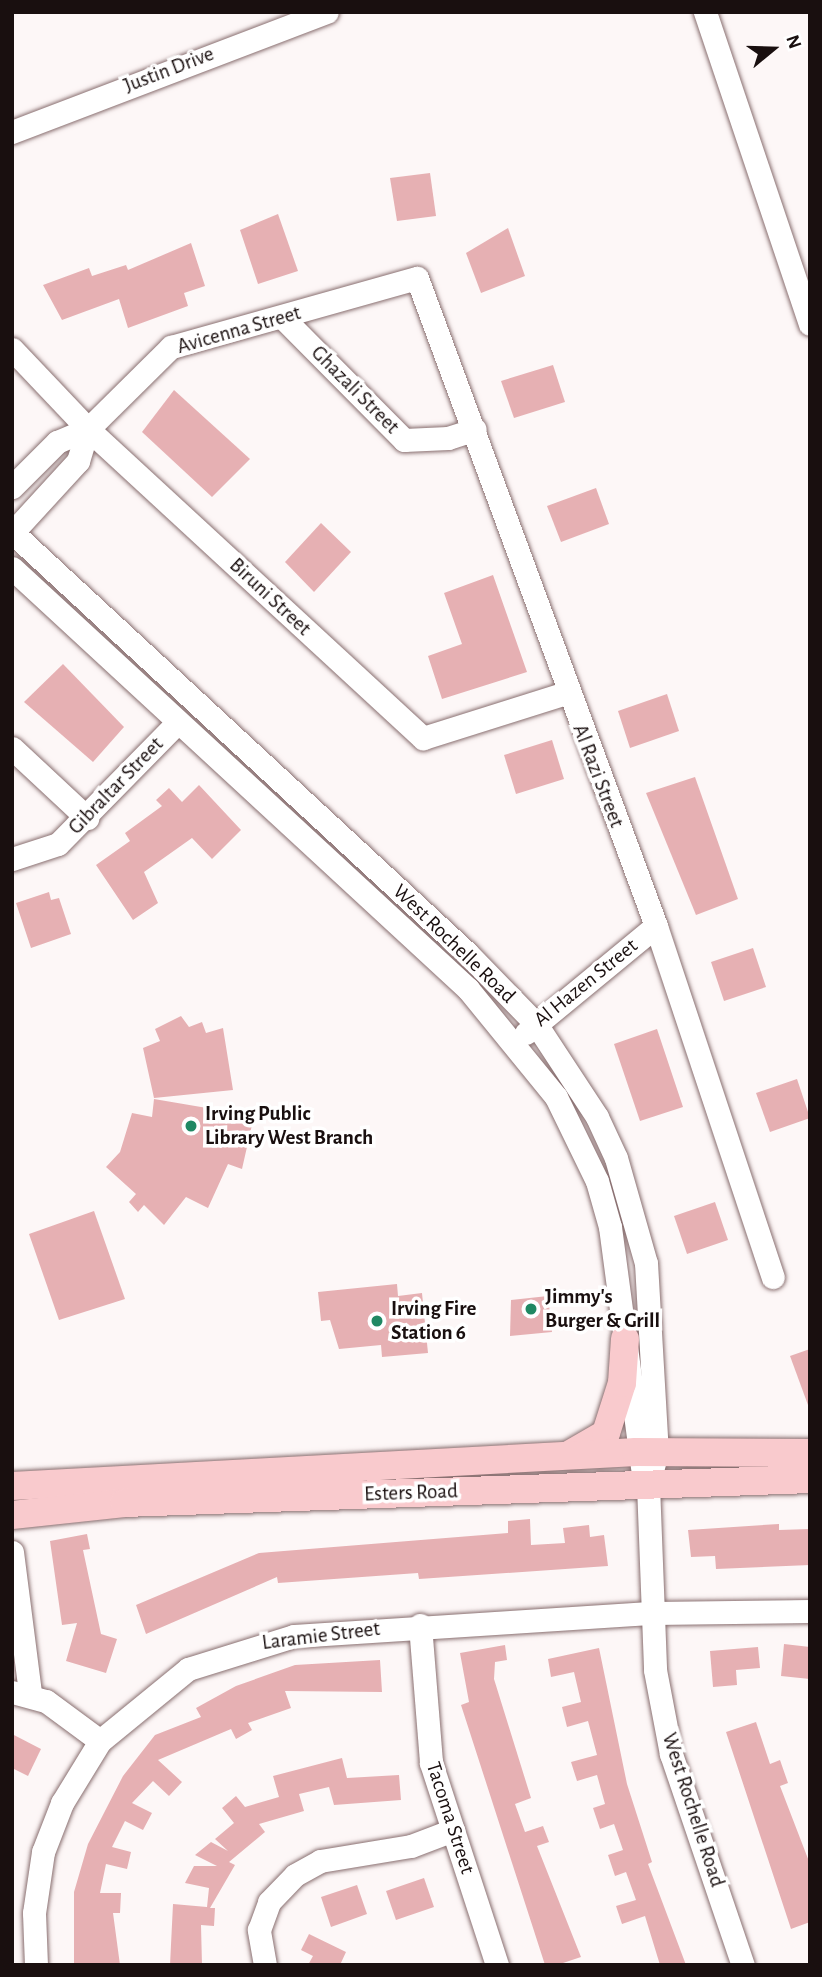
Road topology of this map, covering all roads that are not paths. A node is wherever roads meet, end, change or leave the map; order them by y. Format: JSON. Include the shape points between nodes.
{"nodes":[{"id":1,"x":327,"y":12,"type":"edge"},
{"id":2,"x":705,"y":12,"type":"edge"},
{"id":3,"x":12,"y":132,"type":"edge"},
{"id":4,"x":417,"y":278,"type":"joint"},
{"id":5,"x":283,"y":318,"type":"junction"},
{"id":6,"x":810,"y":324,"type":"edge"},
{"id":7,"x":12,"y":349,"type":"edge"},
{"id":8,"x":88,"y":429,"type":"junction"},
{"id":9,"x":475,"y":429,"type":"junction"},
{"id":10,"x":12,"y":487,"type":"edge"},
{"id":11,"x":12,"y":533,"type":"edge"},
{"id":12,"x":12,"y":568,"type":"edge"},
{"id":13,"x":566,"y":693,"type":"junction"},
{"id":14,"x":177,"y":723,"type":"junction"},
{"id":15,"x":12,"y":748,"type":"edge"},
{"id":16,"x":87,"y":818,"type":"junction"},
{"id":17,"x":12,"y":859,"type":"edge"},
{"id":18,"x":656,"y":926,"type":"junction"},
{"id":19,"x":536,"y":1024,"type":"junction"},
{"id":20,"x":515,"y":1041,"type":"junction"},
{"id":21,"x":773,"y":1277,"type":"dead end"},
{"id":22,"x":625,"y":1339,"type":"junction"},
{"id":23,"x":646,"y":1452,"type":"junction"},
{"id":24,"x":810,"y":1453,"type":"edge"},
{"id":25,"x":566,"y":1456,"type":"junction"},
{"id":26,"x":401,"y":1464,"type":"junction"},
{"id":27,"x":810,"y":1479,"type":"edge"},
{"id":28,"x":648,"y":1485,"type":"junction"},
{"id":29,"x":12,"y":1486,"type":"edge"},
{"id":30,"x":400,"y":1493,"type":"junction"},
{"id":31,"x":12,"y":1515,"type":"edge"},
{"id":32,"x":12,"y":1552,"type":"edge"},
{"id":33,"x":810,"y":1611,"type":"edge"},
{"id":34,"x":653,"y":1613,"type":"junction"},
{"id":35,"x":420,"y":1625,"type":"junction"},
{"id":36,"x":21,"y":1692,"type":"edge"},
{"id":37,"x":100,"y":1741,"type":"junction"},
{"id":38,"x":453,"y":1830,"type":"junction"},
{"id":39,"x":36,"y":1965,"type":"edge"},
{"id":40,"x":265,"y":1965,"type":"edge"},
{"id":41,"x":497,"y":1965,"type":"edge"},
{"id":42,"x":743,"y":1965,"type":"edge"}],
"edges":[{"from":1,"to":3,"type":"street","name":"Justin Drive"},
{"from":2,"to":6,"type":"street"},
{"from":4,"to":5,"type":"street","name":"Avicenna Street"},
{"from":4,"to":9,"type":"street","name":"Al Razi Street"},
{"from":5,"to":8,"type":"street","name":"Avicenna Street","via":[[171,347]]},
{"from":5,"to":9,"type":"street","name":"Ghazali Street","via":[[404,440],[448,438]]},
{"from":7,"to":8,"type":"street","name":"Biruni Street"},
{"from":8,"to":10,"type":"street","name":"Avicenna Street","via":[[57,442]]},
{"from":8,"to":11,"type":"street","name":"Avicenna Street","via":[[78,461]]},
{"from":8,"to":13,"type":"street","name":"Biruni Street","via":[[423,738]]},
{"from":9,"to":13,"type":"street","name":"Al Razi Street"},
{"from":11,"to":19,"type":"street","name":"West Rochelle Road"},
{"from":12,"to":14,"type":"street","name":"West Rochelle Road"},
{"from":13,"to":18,"type":"street","name":"Al Razi Street"},
{"from":14,"to":16,"type":"street","name":"Gibraltar Street"},
{"from":14,"to":20,"type":"street","name":"West Rochelle Road"},
{"from":15,"to":16,"type":"street"},
{"from":16,"to":17,"type":"street","name":"Gibraltar Street","via":[[58,844]]},
{"from":18,"to":19,"type":"street","name":"Al Hazen Street"},
{"from":18,"to":21,"type":"street","name":"Al Razi Street"},
{"from":19,"to":20,"type":"street","name":"Al Hazen Street"},
{"from":19,"to":23,"type":"street","name":"West Rochelle Road","via":[[597,1117],[639,1228],[652,1331]]},
{"from":20,"to":22,"type":"street","name":"West Rochelle Road","via":[[555,1097],[597,1181],[620,1276]]},
{"from":22,"to":23,"type":"street","name":"West Rochelle Road"},
{"from":22,"to":25,"type":"main road","via":[[622,1383],[606,1433]]},
{"from":23,"to":24,"type":"main road","name":"Esters Road"},
{"from":23,"to":25,"type":"main road","name":"Esters Road"},
{"from":23,"to":28,"type":"street","name":"West Rochelle Road"},
{"from":25,"to":26,"type":"main road","name":"Esters Road"},
{"from":26,"to":29,"type":"main road","name":"Esters Road"},
{"from":26,"to":30,"type":"main road"},
{"from":27,"to":28,"type":"main road","name":"Esters Road"},
{"from":28,"to":30,"type":"main road","name":"Esters Road"},
{"from":28,"to":34,"type":"street","name":"West Rochelle Road"},
{"from":30,"to":31,"type":"main road","name":"Esters Road","via":[[124,1503]]},
{"from":32,"to":36,"type":"street"},
{"from":33,"to":34,"type":"street","name":"Laramie Street"},
{"from":34,"to":35,"type":"street","name":"Laramie Street"},
{"from":34,"to":42,"type":"street","name":"West Rochelle Road","via":[[655,1670],[671,1754]]},
{"from":35,"to":37,"type":"street","name":"Laramie Street","via":[[258,1642],[188,1669]]},
{"from":35,"to":38,"type":"street","name":"Tacoma Street","via":[[430,1763]]},
{"from":36,"to":37,"type":"street"},
{"from":37,"to":39,"type":"street","name":"Laramie Street","via":[[62,1803],[43,1852],[34,1913]]},
{"from":38,"to":40,"type":"street","via":[[411,1846],[320,1861],[295,1875],[269,1902],[259,1930]]},
{"from":38,"to":41,"type":"street","name":"Tacoma Street"}]}
